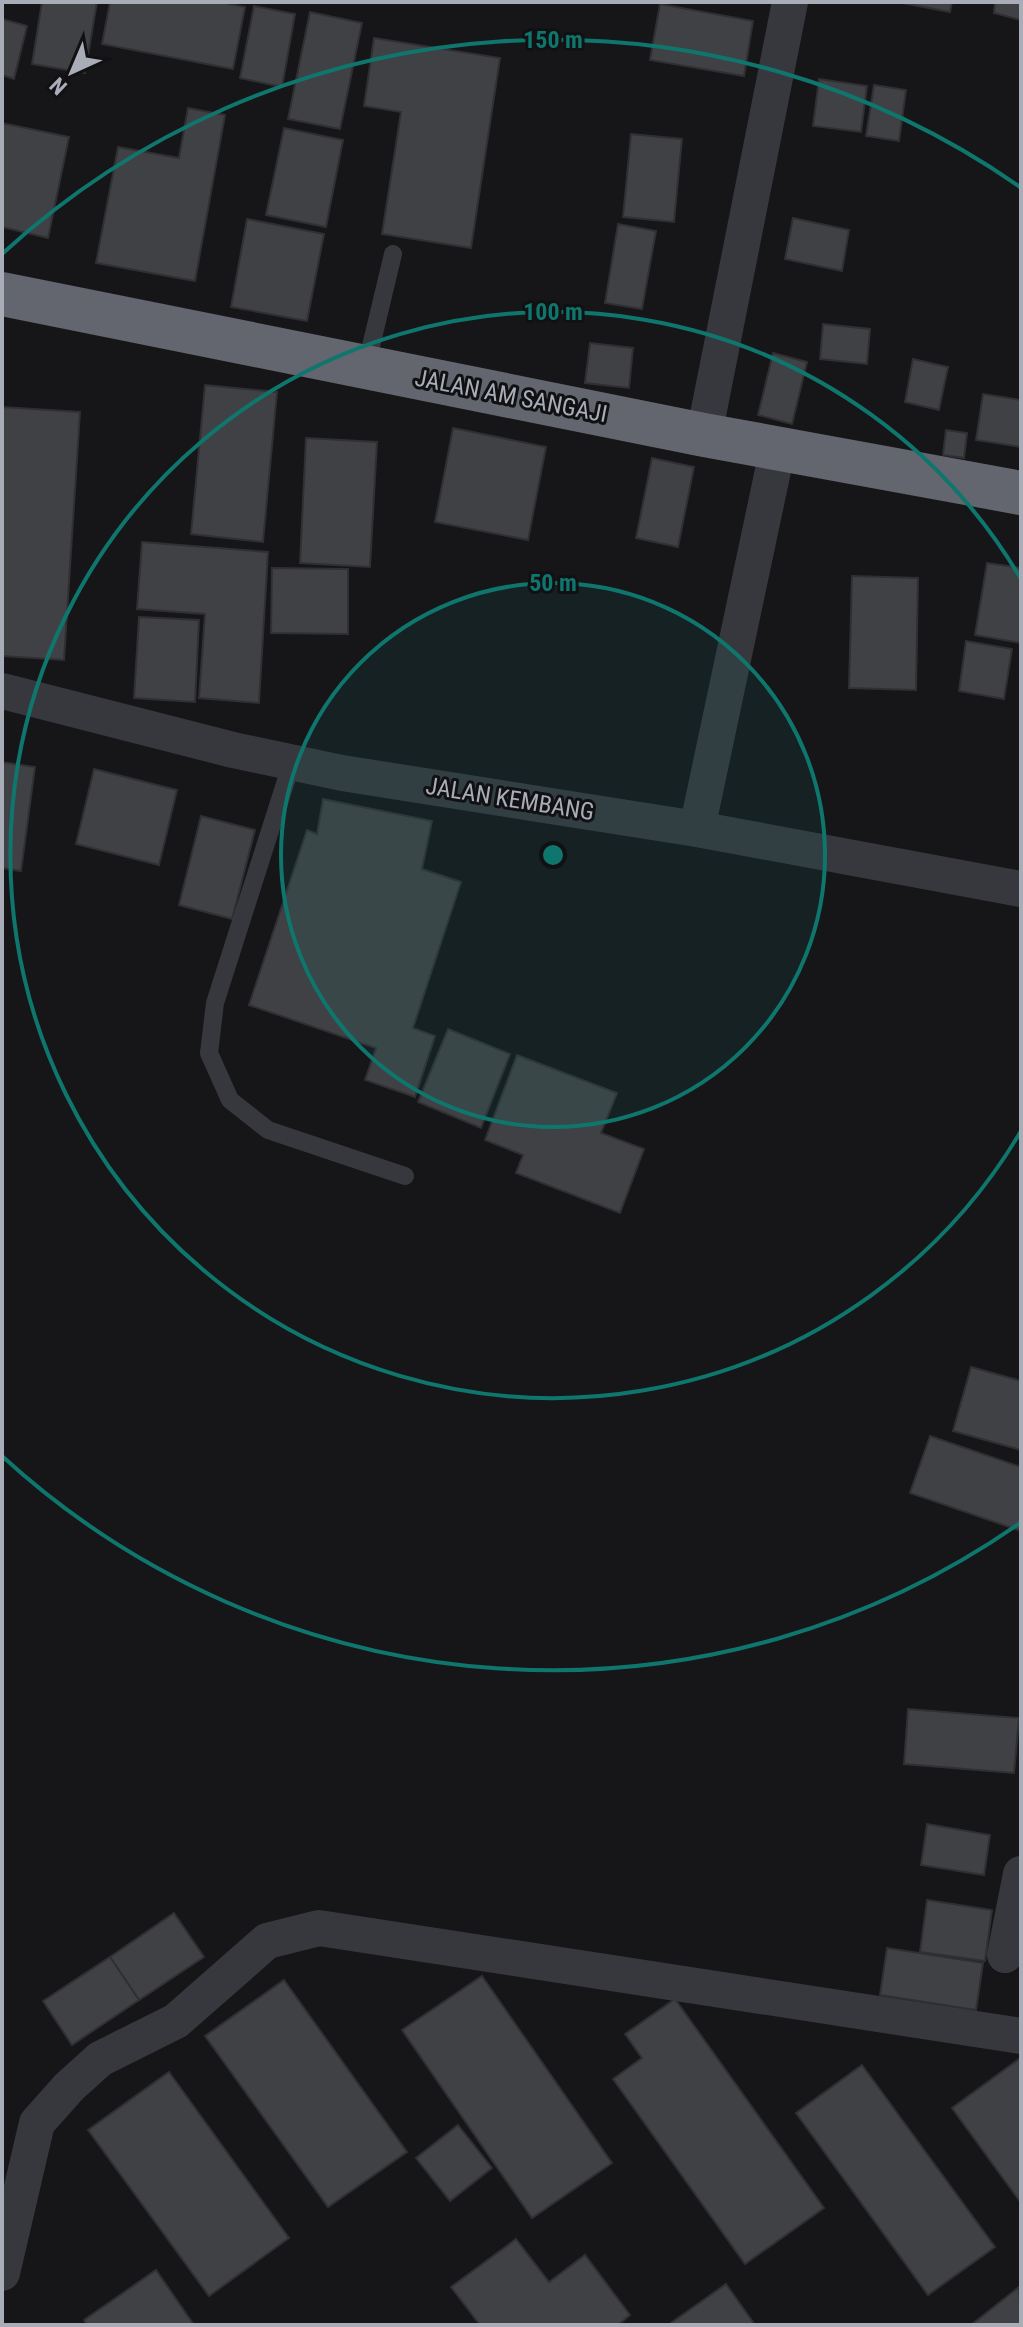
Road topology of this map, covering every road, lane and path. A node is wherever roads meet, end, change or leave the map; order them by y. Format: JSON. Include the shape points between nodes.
{"nodes":[{"id":1,"x":790,"y":2,"type":"edge"},
{"id":2,"x":393,"y":254,"type":"dead end"},
{"id":3,"x":2,"y":294,"type":"edge"},
{"id":4,"x":366,"y":367,"type":"junction"},
{"id":5,"x":704,"y":435,"type":"junction"},
{"id":6,"x":778,"y":447,"type":"junction"},
{"id":7,"x":1021,"y":493,"type":"edge"},
{"id":8,"x":2,"y":691,"type":"edge"},
{"id":9,"x":292,"y":762,"type":"junction"},
{"id":10,"x":697,"y":829,"type":"junction"},
{"id":11,"x":1021,"y":889,"type":"edge"},
{"id":12,"x":405,"y":1176,"type":"dead end"},
{"id":13,"x":1021,"y":1874,"type":"edge"},
{"id":14,"x":1005,"y":1955,"type":"dead end"},
{"id":15,"x":1021,"y":2036,"type":"edge"},
{"id":16,"x":2,"y":2273,"type":"edge"}],
"edges":[{"from":1,"to":5,"type":"street"},
{"from":2,"to":4,"type":"lane"},
{"from":3,"to":4,"type":"highway","name":"JALAN AM SANGAJI"},
{"from":4,"to":5,"type":"highway","name":"JALAN AM SANGAJI"},
{"from":5,"to":6,"type":"highway","name":"JALAN AM SANGAJI"},
{"from":6,"to":7,"type":"highway","name":"JALAN AM SANGAJI"},
{"from":6,"to":10,"type":"street"},
{"from":8,"to":9,"type":"street","name":"JALAN KEMBANG"},
{"from":9,"to":10,"type":"street","name":"JALAN KEMBANG"},
{"from":9,"to":12,"type":"lane","via":[[215,1003],[209,1053],[230,1100],[268,1130]]},
{"from":10,"to":11,"type":"street","name":"JALAN KEMBANG"},
{"from":13,"to":14,"type":"street"},
{"from":15,"to":16,"type":"street","via":[[319,1928],[267,1941],[176,2021],[100,2059],[69,2087],[37,2123]]}]}
